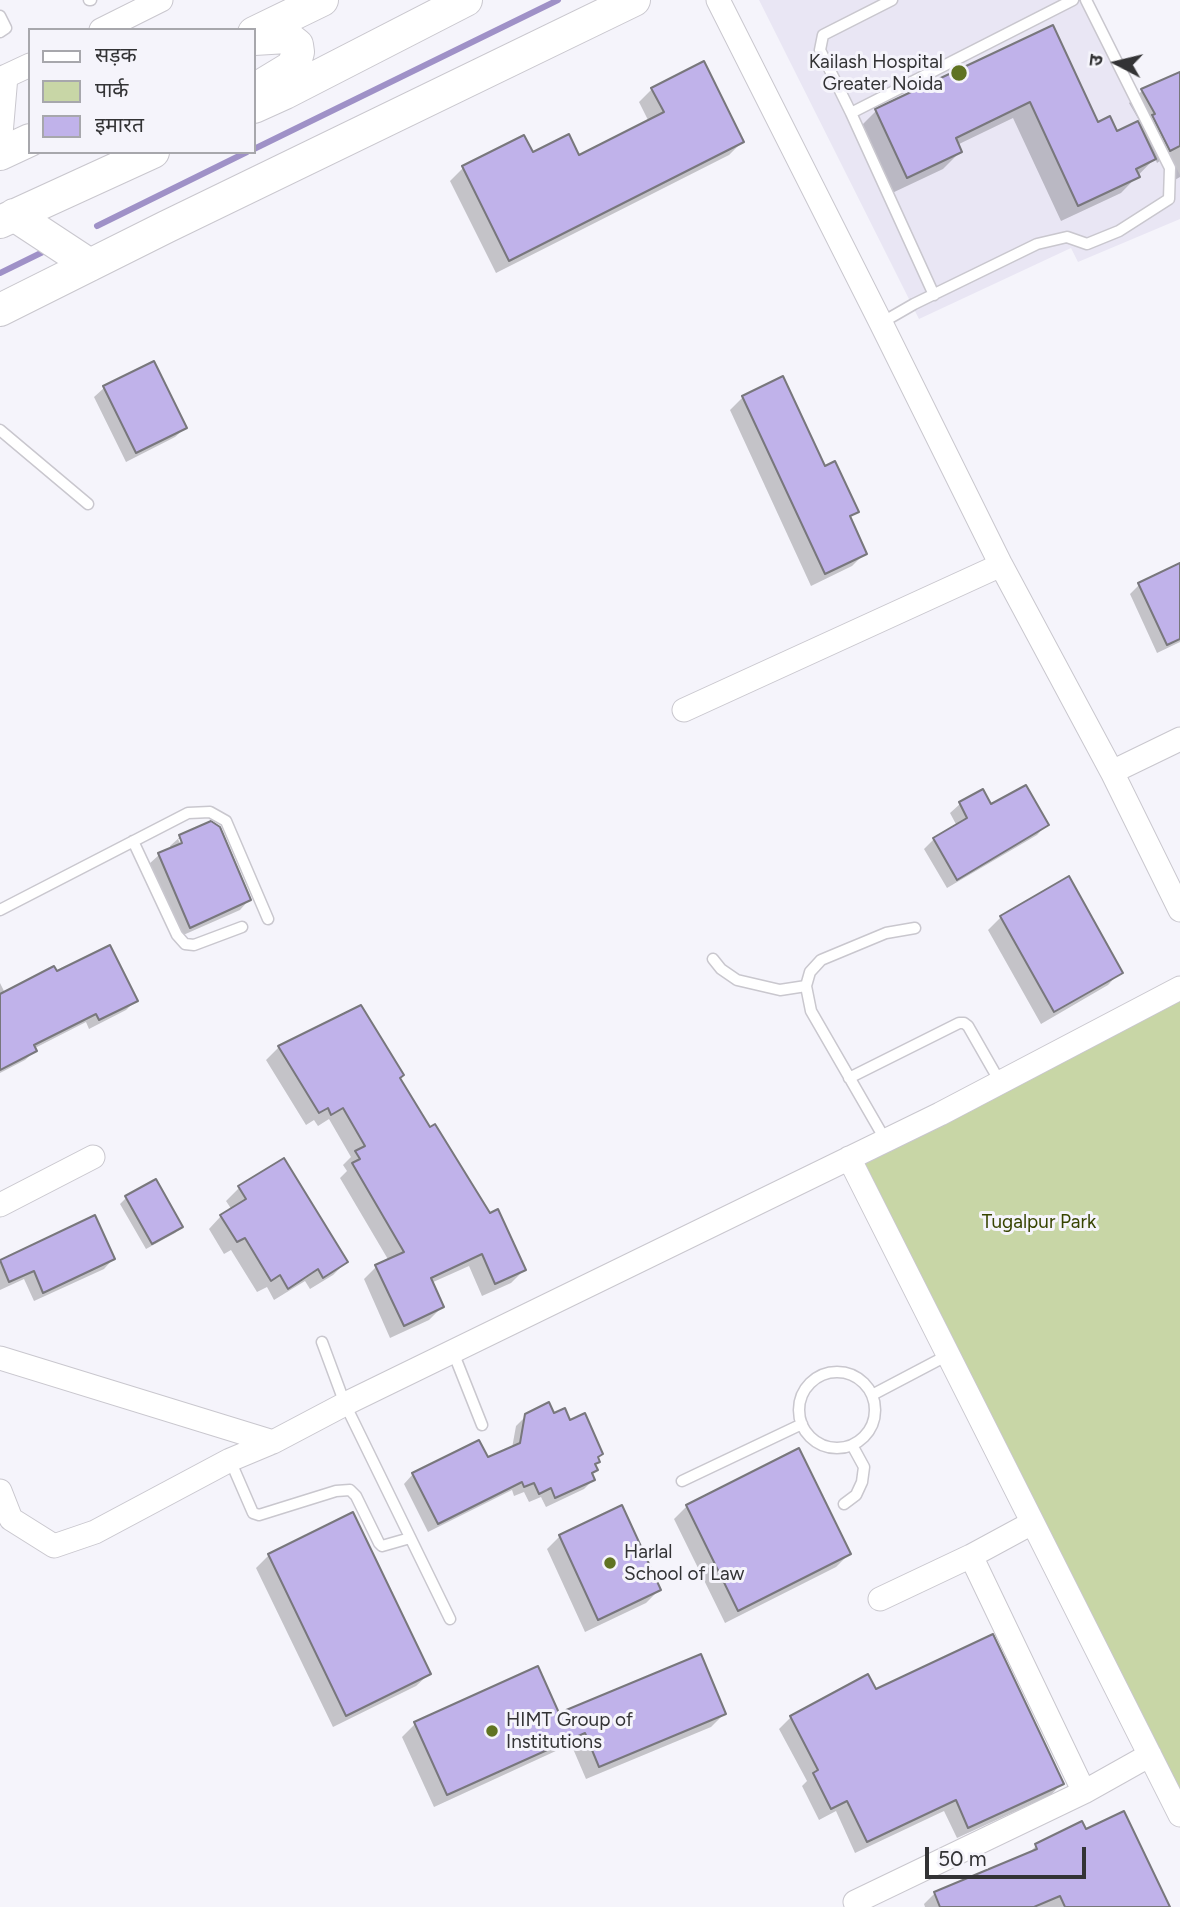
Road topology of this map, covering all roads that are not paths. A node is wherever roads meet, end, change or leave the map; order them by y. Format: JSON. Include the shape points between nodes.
{"nodes":[{"id":1,"x":161,"y":0,"type":"edge"},
{"id":2,"x":322,"y":0,"type":"edge"},
{"id":3,"x":466,"y":0,"type":"edge"},
{"id":4,"x":634,"y":0,"type":"edge"},
{"id":5,"x":718,"y":0,"type":"edge"},
{"id":6,"x":892,"y":0,"type":"edge"},
{"id":7,"x":1073,"y":0,"type":"edge"},
{"id":8,"x":1086,"y":0,"type":"edge"},
{"id":9,"x":0,"y":16,"type":"edge"},
{"id":10,"x":105,"y":28,"type":"edge"},
{"id":11,"x":0,"y":32,"type":"edge"},
{"id":12,"x":256,"y":35,"type":"edge"},
{"id":13,"x":256,"y":36,"type":"edge"},
{"id":14,"x":28,"y":66,"type":"edge"},
{"id":15,"x":2,"y":73,"type":"edge"},
{"id":16,"x":256,"y":89,"type":"edge"},
{"id":17,"x":256,"y":106,"type":"edge"},
{"id":18,"x":851,"y":113,"type":"junction"},
{"id":19,"x":28,"y":141,"type":"edge"},
{"id":20,"x":0,"y":146,"type":"edge"},
{"id":21,"x":0,"y":154,"type":"edge"},
{"id":22,"x":149,"y":154,"type":"edge"},
{"id":23,"x":7,"y":219,"type":"edge"},
{"id":24,"x":90,"y":265,"type":"junction"},
{"id":25,"x":934,"y":295,"type":"junction"},
{"id":26,"x":0,"y":310,"type":"edge"},
{"id":27,"x":881,"y":323,"type":"junction"},
{"id":28,"x":0,"y":430,"type":"edge"},
{"id":29,"x":88,"y":504,"type":"dead end"},
{"id":30,"x":1001,"y":565,"type":"junction"},
{"id":31,"x":684,"y":710,"type":"dead end"},
{"id":32,"x":1180,"y":739,"type":"edge"},
{"id":33,"x":1112,"y":772,"type":"junction"},
{"id":34,"x":134,"y":841,"type":"junction"},
{"id":35,"x":0,"y":910,"type":"edge"},
{"id":36,"x":1180,"y":910,"type":"edge"},
{"id":37,"x":268,"y":919,"type":"dead end"},
{"id":38,"x":242,"y":927,"type":"dead end"},
{"id":39,"x":915,"y":928,"type":"dead end"},
{"id":40,"x":713,"y":959,"type":"dead end"},
{"id":41,"x":806,"y":986,"type":"junction"},
{"id":42,"x":1180,"y":988,"type":"edge"},
{"id":43,"x":849,"y":1077,"type":"junction"},
{"id":44,"x":1000,"y":1082,"type":"junction"},
{"id":45,"x":886,"y":1140,"type":"junction"},
{"id":46,"x":93,"y":1157,"type":"dead end"},
{"id":47,"x":849,"y":1158,"type":"junction"},
{"id":48,"x":0,"y":1205,"type":"edge"},
{"id":49,"x":322,"y":1342,"type":"dead end"},
{"id":50,"x":453,"y":1352,"type":"junction"},
{"id":51,"x":948,"y":1355,"type":"junction"},
{"id":52,"x":0,"y":1358,"type":"edge"},
{"id":53,"x":872,"y":1395,"type":"junction"},
{"id":54,"x":345,"y":1404,"type":"junction"},
{"id":55,"x":802,"y":1424,"type":"junction"},
{"id":56,"x":482,"y":1425,"type":"dead end"},
{"id":57,"x":273,"y":1442,"type":"junction"},
{"id":58,"x":852,"y":1445,"type":"junction"},
{"id":59,"x":230,"y":1461,"type":"junction"},
{"id":60,"x":682,"y":1481,"type":"dead end"},
{"id":61,"x":0,"y":1491,"type":"edge"},
{"id":62,"x":844,"y":1504,"type":"dead end"},
{"id":63,"x":1032,"y":1523,"type":"junction"},
{"id":64,"x":410,"y":1538,"type":"junction"},
{"id":65,"x":971,"y":1556,"type":"junction"},
{"id":66,"x":880,"y":1600,"type":"dead end"},
{"id":67,"x":450,"y":1619,"type":"dead end"},
{"id":68,"x":1150,"y":1755,"type":"junction"},
{"id":69,"x":1084,"y":1791,"type":"junction"},
{"id":70,"x":1180,"y":1815,"type":"edge"},
{"id":71,"x":855,"y":1902,"type":"dead end"}],
"edges":[{"from":1,"to":10,"type":"street"},
{"from":2,"to":12,"type":"street"},
{"from":3,"to":17,"type":"street"},
{"from":4,"to":24,"type":"street"},
{"from":5,"to":27,"type":"street"},
{"from":6,"to":18,"type":"lane","via":[[823,35],[820,50]]},
{"from":7,"to":18,"type":"lane"},
{"from":8,"to":25,"type":"lane","via":[[1170,169],[1169,200],[1119,232],[1087,244],[1067,237],[1037,244]]},
{"from":9,"to":11,"type":"lane","via":[[6,28]]},
{"from":13,"to":16,"type":"street","via":[[287,37],[298,52],[292,67]]},
{"from":14,"to":15,"type":"street"},
{"from":15,"to":20,"type":"street"},
{"from":18,"to":25,"type":"lane"},
{"from":19,"to":21,"type":"street"},
{"from":22,"to":23,"type":"street"},
{"from":23,"to":24,"type":"street"},
{"from":24,"to":26,"type":"street"},
{"from":25,"to":27,"type":"lane"},
{"from":27,"to":30,"type":"street"},
{"from":28,"to":29,"type":"lane"},
{"from":30,"to":31,"type":"street"},
{"from":30,"to":33,"type":"street"},
{"from":32,"to":33,"type":"street"},
{"from":33,"to":36,"type":"street"},
{"from":34,"to":35,"type":"lane"},
{"from":34,"to":37,"type":"lane","via":[[188,813],[210,812],[226,821]]},
{"from":34,"to":38,"type":"lane","via":[[185,944],[194,945]]},
{"from":39,"to":41,"type":"lane","via":[[886,933],[821,960],[810,972]]},
{"from":40,"to":41,"type":"lane","via":[[737,980],[780,990]]},
{"from":41,"to":43,"type":"lane","via":[[811,1011]]},
{"from":42,"to":44,"type":"street"},
{"from":43,"to":44,"type":"lane","via":[[964,1023]]},
{"from":43,"to":45,"type":"lane"},
{"from":44,"to":45,"type":"street"},
{"from":45,"to":47,"type":"street"},
{"from":46,"to":48,"type":"street"},
{"from":47,"to":50,"type":"street"},
{"from":47,"to":51,"type":"street"},
{"from":49,"to":54,"type":"lane"},
{"from":50,"to":54,"type":"street"},
{"from":50,"to":56,"type":"lane"},
{"from":51,"to":53,"type":"lane"},
{"from":51,"to":63,"type":"street"},
{"from":52,"to":57,"type":"street"},
{"from":53,"to":55,"type":"lane","via":[[852,1375],[822,1374],[802,1395]]},
{"from":53,"to":58,"type":"lane","via":[[872,1424]]},
{"from":54,"to":57,"type":"street"},
{"from":54,"to":64,"type":"lane"},
{"from":55,"to":58,"type":"lane","via":[[822,1445]]},
{"from":55,"to":60,"type":"lane"},
{"from":57,"to":59,"type":"street"},
{"from":58,"to":62,"type":"lane","via":[[864,1467],[862,1482],[856,1495]]},
{"from":59,"to":61,"type":"street","via":[[95,1532],[54,1546],[11,1519]]},
{"from":59,"to":64,"type":"lane","via":[[253,1513],[350,1490],[382,1546]]},
{"from":63,"to":65,"type":"street"},
{"from":63,"to":68,"type":"street"},
{"from":64,"to":67,"type":"lane"},
{"from":65,"to":66,"type":"street"},
{"from":65,"to":69,"type":"street"},
{"from":68,"to":69,"type":"street"},
{"from":68,"to":70,"type":"street"},
{"from":69,"to":71,"type":"street"}]}
